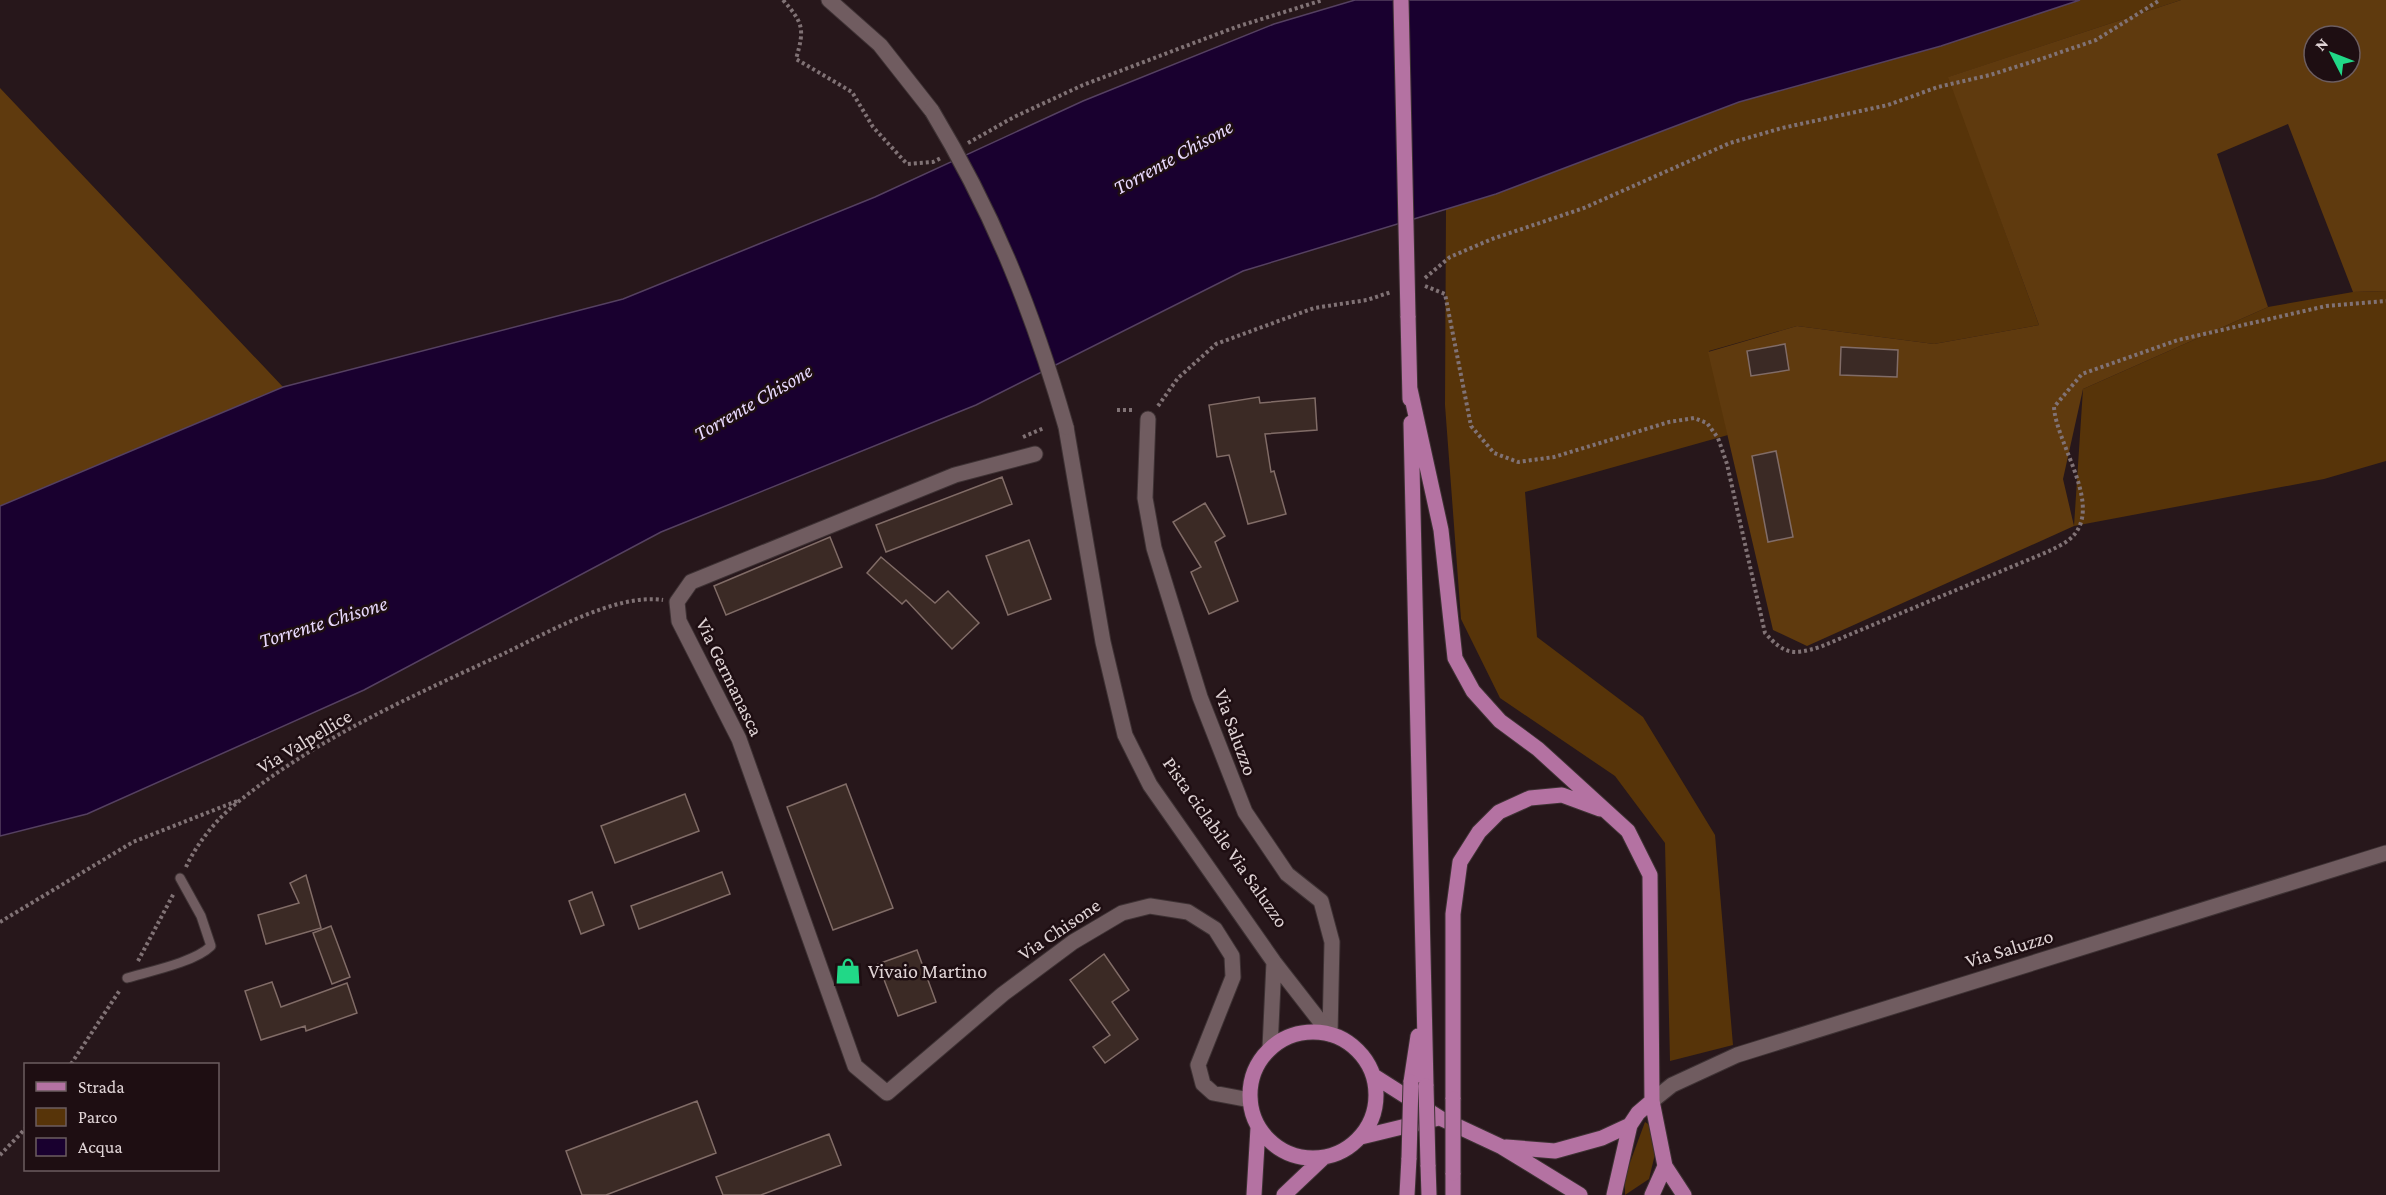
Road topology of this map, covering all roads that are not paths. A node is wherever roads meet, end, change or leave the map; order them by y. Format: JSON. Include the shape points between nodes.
{"nodes":[{"id":1,"x":828,"y":0,"type":"edge"},
{"id":2,"x":1401,"y":0,"type":"edge"},
{"id":3,"x":1410,"y":389,"type":"junction"},
{"id":4,"x":1148,"y":419,"type":"road end"},
{"id":5,"x":1035,"y":454,"type":"dead end"},
{"id":6,"x":1610,"y":813,"type":"junction"},
{"id":7,"x":2386,"y":853,"type":"edge"},
{"id":8,"x":180,"y":878,"type":"road end"},
{"id":9,"x":1274,"y":962,"type":"junction"},
{"id":10,"x":128,"y":978,"type":"road end"},
{"id":11,"x":1424,"y":997,"type":"junction"},
{"id":12,"x":1330,"y":1034,"type":"junction"},
{"id":13,"x":1270,"y":1048,"type":"junction"},
{"id":14,"x":1374,"y":1076,"type":"junction"},
{"id":15,"x":886,"y":1093,"type":"joint"},
{"id":16,"x":1250,"y":1100,"type":"junction"},
{"id":17,"x":1652,"y":1101,"type":"junction"},
{"id":18,"x":1440,"y":1118,"type":"junction"},
{"id":19,"x":1630,"y":1125,"type":"junction"},
{"id":20,"x":1258,"y":1128,"type":"junction"},
{"id":21,"x":1360,"y":1137,"type":"junction"},
{"id":22,"x":1502,"y":1147,"type":"junction"},
{"id":23,"x":1323,"y":1158,"type":"junction"},
{"id":24,"x":1665,"y":1166,"type":"junction"},
{"id":25,"x":1254,"y":1195,"type":"edge"},
{"id":26,"x":1284,"y":1195,"type":"edge"},
{"id":27,"x":1407,"y":1195,"type":"edge"},
{"id":28,"x":1429,"y":1195,"type":"edge"},
{"id":29,"x":1453,"y":1195,"type":"edge"},
{"id":30,"x":1580,"y":1195,"type":"edge"},
{"id":31,"x":1614,"y":1195,"type":"edge"},
{"id":32,"x":1652,"y":1195,"type":"edge"},
{"id":33,"x":1684,"y":1195,"type":"edge"}],
"edges":[{"from":1,"to":9,"type":"street","bridge":true,"via":[[880,45],[932,111],[995,227],[1031,314],[1066,427],[1103,642],[1125,735],[1150,785]]},
{"from":2,"to":3,"type":"main road","bridge":true},
{"from":3,"to":6,"type":"main road","via":[[1441,530],[1455,658],[1473,691],[1500,721]]},
{"from":3,"to":11,"type":"main road"},
{"from":4,"to":12,"type":"street","name":"Via Saluzzo","via":[[1144,498],[1154,548],[1200,697],[1245,812],[1287,874],[1321,901],[1332,942]]},
{"from":5,"to":15,"type":"street","name":"Via Germanasca","via":[[955,475],[691,582],[677,602],[679,621],[739,739],[855,1066]]},
{"from":6,"to":17,"type":"main road","via":[[1628,831],[1650,875]]},
{"from":6,"to":29,"type":"main road","bridge":true,"via":[[1562,795],[1530,798],[1499,812],[1479,832],[1460,862],[1453,914]]},
{"from":7,"to":17,"type":"street","name":"Via Saluzzo","via":[[1737,1054],[1671,1085]]},
{"from":8,"to":10,"type":"lane","via":[[201,916],[211,946],[195,956]]},
{"from":9,"to":12,"type":"street"},
{"from":9,"to":13,"type":"street"},
{"from":11,"to":27,"type":"main road","bridge":true,"via":[[1411,1082]]},
{"from":11,"to":28,"type":"main road","bridge":true},
{"from":12,"to":13,"type":"main road","via":[[1309,1032],[1288,1037]]},
{"from":12,"to":14,"type":"main road","via":[[1357,1050]]},
{"from":13,"to":16,"type":"main road","via":[[1251,1081]]},
{"from":14,"to":18,"type":"main road"},
{"from":14,"to":21,"type":"main road","via":[[1376,1098],[1372,1119]]},
{"from":15,"to":16,"type":"street","name":"Via Chisone","via":[[1003,994],[1073,942],[1122,913],[1150,906],[1188,912],[1215,929],[1232,956],[1233,976],[1198,1065],[1203,1084],[1213,1093]]},
{"from":16,"to":20,"type":"main road"},
{"from":17,"to":19,"type":"main road"},
{"from":17,"to":24,"type":"main road"},
{"from":18,"to":21,"type":"main road"},
{"from":18,"to":22,"type":"main road"},
{"from":19,"to":22,"type":"main road","via":[[1602,1138],[1555,1150]]},
{"from":19,"to":31,"type":"main road"},
{"from":20,"to":23,"type":"main road","via":[[1286,1153]]},
{"from":20,"to":25,"type":"main road"},
{"from":21,"to":23,"type":"main road","via":[[1344,1151]]},
{"from":22,"to":30,"type":"main road"},
{"from":23,"to":26,"type":"main road"},
{"from":24,"to":32,"type":"main road"},
{"from":24,"to":33,"type":"main road"}]}
